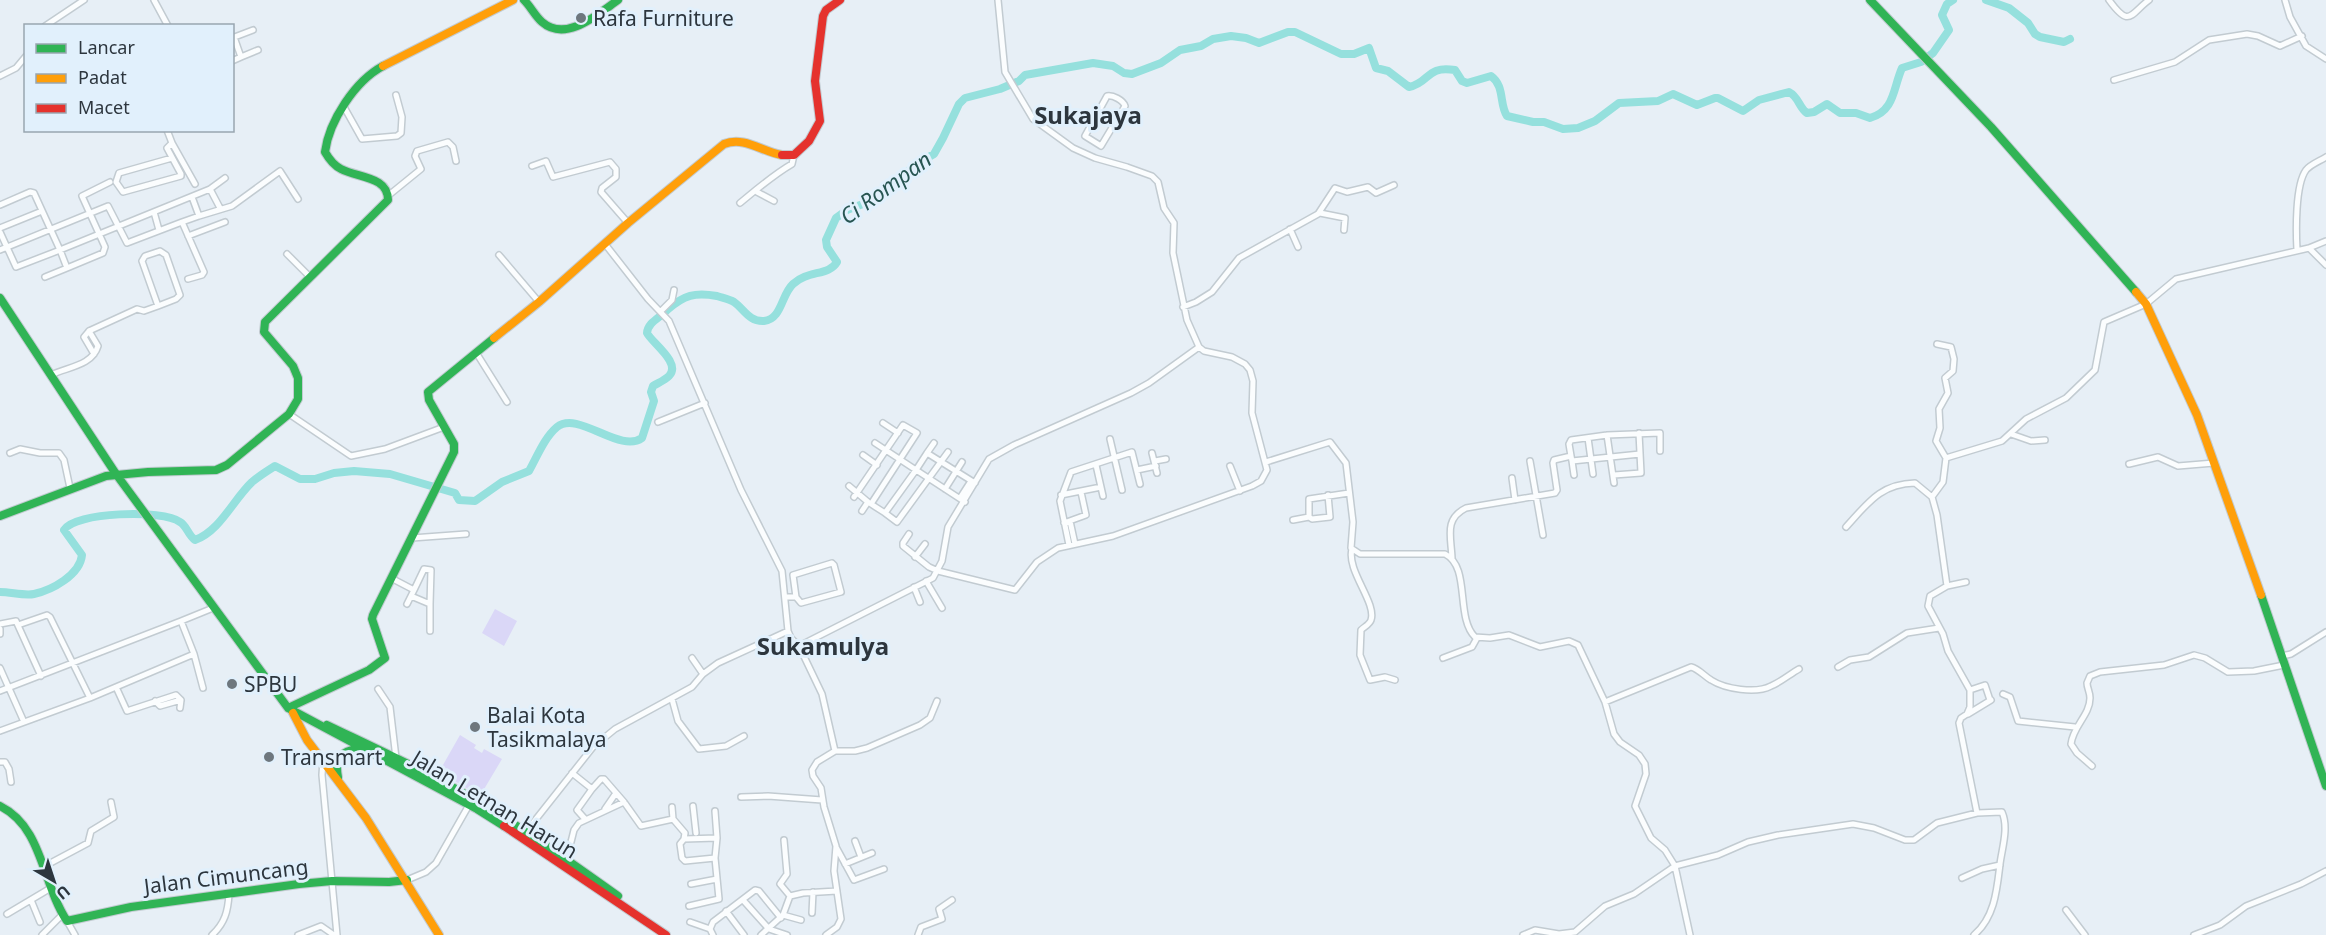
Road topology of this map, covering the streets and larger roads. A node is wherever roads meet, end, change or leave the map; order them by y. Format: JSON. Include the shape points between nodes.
{"nodes":[{"id":1,"x":84,"y":0,"type":"edge"},
{"id":2,"x":154,"y":0,"type":"edge"},
{"id":3,"x":513,"y":0,"type":"edge"},
{"id":4,"x":524,"y":0,"type":"edge"},
{"id":5,"x":618,"y":0,"type":"edge"},
{"id":6,"x":840,"y":0,"type":"edge"},
{"id":7,"x":998,"y":0,"type":"edge"},
{"id":8,"x":2109,"y":0,"type":"edge"},
{"id":9,"x":2149,"y":0,"type":"edge"},
{"id":10,"x":2285,"y":0,"type":"edge"},
{"id":11,"x":1874,"y":2,"type":"edge"},
{"id":12,"x":48,"y":24,"type":"edge"},
{"id":13,"x":167,"y":24,"type":"edge"},
{"id":14,"x":253,"y":30,"type":"dead end"},
{"id":15,"x":2302,"y":36,"type":"junction"},
{"id":16,"x":234,"y":38,"type":"edge"},
{"id":17,"x":234,"y":40,"type":"edge"},
{"id":18,"x":258,"y":50,"type":"dead end"},
{"id":19,"x":241,"y":57,"type":"junction"},
{"id":20,"x":24,"y":58,"type":"edge"},
{"id":21,"x":2326,"y":58,"type":"edge"},
{"id":22,"x":234,"y":60,"type":"edge"},
{"id":23,"x":0,"y":76,"type":"edge"},
{"id":24,"x":2114,"y":80,"type":"dead end"},
{"id":25,"x":396,"y":95,"type":"dead end"},
{"id":26,"x":344,"y":107,"type":"junction"},
{"id":27,"x":167,"y":132,"type":"edge"},
{"id":28,"x":1092,"y":142,"type":"junction"},
{"id":29,"x":172,"y":143,"type":"junction"},
{"id":30,"x":1086,"y":154,"type":"junction"},
{"id":31,"x":794,"y":155,"type":"junction"},
{"id":32,"x":2326,"y":157,"type":"edge"},
{"id":33,"x":172,"y":158,"type":"junction"},
{"id":34,"x":456,"y":161,"type":"dead end"},
{"id":35,"x":532,"y":166,"type":"dead end"},
{"id":36,"x":225,"y":178,"type":"dead end"},
{"id":37,"x":110,"y":182,"type":"dead end"},
{"id":38,"x":195,"y":184,"type":"dead end"},
{"id":39,"x":1394,"y":185,"type":"dead end"},
{"id":40,"x":210,"y":189,"type":"junction"},
{"id":41,"x":756,"y":192,"type":"junction"},
{"id":42,"x":389,"y":195,"type":"junction"},
{"id":43,"x":192,"y":197,"type":"junction"},
{"id":44,"x":298,"y":198,"type":"dead end"},
{"id":45,"x":774,"y":201,"type":"dead end"},
{"id":46,"x":740,"y":203,"type":"dead end"},
{"id":47,"x":0,"y":205,"type":"edge"},
{"id":48,"x":220,"y":208,"type":"junction"},
{"id":49,"x":42,"y":211,"type":"junction"},
{"id":50,"x":154,"y":212,"type":"junction"},
{"id":51,"x":210,"y":212,"type":"junction"},
{"id":52,"x":1320,"y":213,"type":"junction"},
{"id":53,"x":90,"y":214,"type":"junction"},
{"id":54,"x":199,"y":216,"type":"junction"},
{"id":55,"x":182,"y":222,"type":"junction"},
{"id":56,"x":225,"y":222,"type":"dead end"},
{"id":57,"x":627,"y":223,"type":"junction"},
{"id":58,"x":118,"y":225,"type":"junction"},
{"id":59,"x":216,"y":225,"type":"junction"},
{"id":60,"x":1290,"y":229,"type":"junction"},
{"id":61,"x":0,"y":230,"type":"edge"},
{"id":62,"x":51,"y":230,"type":"junction"},
{"id":63,"x":159,"y":230,"type":"junction"},
{"id":64,"x":1344,"y":231,"type":"dead end"},
{"id":65,"x":99,"y":233,"type":"junction"},
{"id":66,"x":188,"y":236,"type":"junction"},
{"id":67,"x":2326,"y":241,"type":"edge"},
{"id":68,"x":605,"y":244,"type":"junction"},
{"id":69,"x":1298,"y":247,"type":"dead end"},
{"id":70,"x":2309,"y":248,"type":"junction"},
{"id":71,"x":3,"y":249,"type":"edge"},
{"id":72,"x":60,"y":250,"type":"junction"},
{"id":73,"x":2297,"y":250,"type":"junction"},
{"id":74,"x":286,"y":254,"type":"dead end"},
{"id":75,"x":499,"y":255,"type":"dead end"},
{"id":76,"x":2326,"y":265,"type":"edge"},
{"id":77,"x":67,"y":268,"type":"junction"},
{"id":78,"x":45,"y":277,"type":"dead end"},
{"id":79,"x":310,"y":277,"type":"junction"},
{"id":80,"x":188,"y":279,"type":"dead end"},
{"id":81,"x":675,"y":290,"type":"dead end"},
{"id":82,"x":0,"y":298,"type":"edge"},
{"id":83,"x":539,"y":302,"type":"junction"},
{"id":84,"x":2146,"y":304,"type":"junction"},
{"id":85,"x":158,"y":306,"type":"junction"},
{"id":86,"x":1183,"y":307,"type":"junction"},
{"id":87,"x":663,"y":313,"type":"junction"},
{"id":88,"x":1936,"y":344,"type":"dead end"},
{"id":89,"x":1199,"y":347,"type":"junction"},
{"id":90,"x":477,"y":354,"type":"junction"},
{"id":91,"x":51,"y":375,"type":"junction"},
{"id":92,"x":507,"y":402,"type":"dead end"},
{"id":93,"x":705,"y":403,"type":"junction"},
{"id":94,"x":289,"y":414,"type":"junction"},
{"id":95,"x":658,"y":422,"type":"dead end"},
{"id":96,"x":883,"y":423,"type":"dead end"},
{"id":97,"x":444,"y":427,"type":"junction"},
{"id":98,"x":898,"y":433,"type":"junction"},
{"id":99,"x":1638,"y":433,"type":"junction"},
{"id":100,"x":2011,"y":434,"type":"junction"},
{"id":101,"x":1607,"y":435,"type":"junction"},
{"id":102,"x":1588,"y":438,"type":"junction"},
{"id":103,"x":1110,"y":439,"type":"dead end"},
{"id":104,"x":2044,"y":440,"type":"dead end"},
{"id":105,"x":875,"y":443,"type":"dead end"},
{"id":106,"x":934,"y":443,"type":"dead end"},
{"id":107,"x":887,"y":450,"type":"junction"},
{"id":108,"x":1660,"y":451,"type":"dead end"},
{"id":109,"x":948,"y":452,"type":"dead end"},
{"id":110,"x":1640,"y":452,"type":"junction"},
{"id":111,"x":10,"y":453,"type":"dead end"},
{"id":112,"x":927,"y":453,"type":"junction"},
{"id":113,"x":1152,"y":453,"type":"dead end"},
{"id":114,"x":1610,"y":454,"type":"junction"},
{"id":115,"x":863,"y":455,"type":"dead end"},
{"id":116,"x":1113,"y":458,"type":"junction"},
{"id":117,"x":1571,"y":458,"type":"junction"},
{"id":118,"x":1946,"y":458,"type":"junction"},
{"id":119,"x":901,"y":459,"type":"junction"},
{"id":120,"x":1166,"y":459,"type":"dead end"},
{"id":121,"x":1592,"y":459,"type":"junction"},
{"id":122,"x":942,"y":461,"type":"junction"},
{"id":123,"x":1530,"y":461,"type":"dead end"},
{"id":124,"x":962,"y":462,"type":"dead end"},
{"id":125,"x":1266,"y":462,"type":"junction"},
{"id":126,"x":1155,"y":464,"type":"junction"},
{"id":127,"x":2129,"y":464,"type":"dead end"},
{"id":128,"x":2214,"y":464,"type":"junction"},
{"id":129,"x":877,"y":465,"type":"junction"},
{"id":130,"x":1096,"y":465,"type":"junction"},
{"id":131,"x":1230,"y":466,"type":"dead end"},
{"id":132,"x":916,"y":470,"type":"junction"},
{"id":133,"x":1137,"y":470,"type":"junction"},
{"id":134,"x":957,"y":471,"type":"junction"},
{"id":135,"x":1157,"y":473,"type":"dead end"},
{"id":136,"x":116,"y":474,"type":"junction"},
{"id":137,"x":1593,"y":474,"type":"dead end"},
{"id":138,"x":1574,"y":475,"type":"dead end"},
{"id":139,"x":1614,"y":475,"type":"junction"},
{"id":140,"x":1512,"y":478,"type":"dead end"},
{"id":141,"x":930,"y":479,"type":"junction"},
{"id":142,"x":973,"y":482,"type":"junction"},
{"id":143,"x":1614,"y":483,"type":"dead end"},
{"id":144,"x":1140,"y":484,"type":"dead end"},
{"id":145,"x":849,"y":486,"type":"dead end"},
{"id":146,"x":1101,"y":487,"type":"junction"},
{"id":147,"x":70,"y":488,"type":"junction"},
{"id":148,"x":945,"y":489,"type":"junction"},
{"id":149,"x":1122,"y":490,"type":"dead end"},
{"id":150,"x":1240,"y":490,"type":"junction"},
{"id":151,"x":1081,"y":492,"type":"junction"},
{"id":152,"x":1349,"y":493,"type":"junction"},
{"id":153,"x":856,"y":495,"type":"junction"},
{"id":154,"x":1061,"y":495,"type":"junction"},
{"id":155,"x":1328,"y":495,"type":"junction"},
{"id":156,"x":1103,"y":496,"type":"dead end"},
{"id":157,"x":1536,"y":496,"type":"junction"},
{"id":158,"x":1932,"y":497,"type":"junction"},
{"id":159,"x":962,"y":500,"type":"junction"},
{"id":160,"x":1515,"y":500,"type":"junction"},
{"id":161,"x":870,"y":503,"type":"junction"},
{"id":162,"x":862,"y":512,"type":"dead end"},
{"id":163,"x":885,"y":513,"type":"junction"},
{"id":164,"x":0,"y":516,"type":"edge"},
{"id":165,"x":1309,"y":517,"type":"junction"},
{"id":166,"x":1293,"y":520,"type":"dead end"},
{"id":167,"x":1067,"y":522,"type":"junction"},
{"id":168,"x":1846,"y":527,"type":"dead end"},
{"id":169,"x":466,"y":534,"type":"dead end"},
{"id":170,"x":909,"y":534,"type":"dead end"},
{"id":171,"x":1543,"y":535,"type":"dead end"},
{"id":172,"x":412,"y":538,"type":"junction"},
{"id":173,"x":925,"y":544,"type":"dead end"},
{"id":174,"x":1072,"y":544,"type":"junction"},
{"id":175,"x":1352,"y":549,"type":"junction"},
{"id":176,"x":915,"y":557,"type":"junction"},
{"id":177,"x":1452,"y":558,"type":"junction"},
{"id":178,"x":938,"y":571,"type":"junction"},
{"id":179,"x":392,"y":578,"type":"junction"},
{"id":180,"x":420,"y":578,"type":"junction"},
{"id":181,"x":1947,"y":581,"type":"junction"},
{"id":182,"x":431,"y":582,"type":"junction"},
{"id":183,"x":926,"y":582,"type":"junction"},
{"id":184,"x":1966,"y":582,"type":"dead end"},
{"id":185,"x":914,"y":587,"type":"junction"},
{"id":186,"x":412,"y":593,"type":"junction"},
{"id":187,"x":786,"y":597,"type":"junction"},
{"id":188,"x":796,"y":597,"type":"junction"},
{"id":189,"x":920,"y":602,"type":"dead end"},
{"id":190,"x":407,"y":604,"type":"dead end"},
{"id":191,"x":430,"y":604,"type":"junction"},
{"id":192,"x":213,"y":608,"type":"junction"},
{"id":193,"x":942,"y":608,"type":"dead end"},
{"id":194,"x":181,"y":621,"type":"junction"},
{"id":195,"x":0,"y":624,"type":"edge"},
{"id":196,"x":18,"y":625,"type":"junction"},
{"id":197,"x":1939,"y":628,"type":"junction"},
{"id":198,"x":430,"y":631,"type":"dead end"},
{"id":199,"x":788,"y":631,"type":"junction"},
{"id":200,"x":2326,"y":632,"type":"edge"},
{"id":201,"x":1477,"y":638,"type":"junction"},
{"id":202,"x":799,"y":646,"type":"junction"},
{"id":203,"x":194,"y":654,"type":"junction"},
{"id":204,"x":2282,"y":656,"type":"junction"},
{"id":205,"x":692,"y":658,"type":"dead end"},
{"id":206,"x":1443,"y":658,"type":"dead end"},
{"id":207,"x":74,"y":664,"type":"junction"},
{"id":208,"x":2284,"y":665,"type":"junction"},
{"id":209,"x":1838,"y":667,"type":"dead end"},
{"id":210,"x":0,"y":668,"type":"edge"},
{"id":211,"x":1799,"y":669,"type":"dead end"},
{"id":212,"x":703,"y":674,"type":"junction"},
{"id":213,"x":41,"y":675,"type":"junction"},
{"id":214,"x":1395,"y":681,"type":"dead end"},
{"id":215,"x":116,"y":687,"type":"junction"},
{"id":216,"x":9,"y":688,"type":"junction"},
{"id":217,"x":203,"y":688,"type":"dead end"},
{"id":218,"x":378,"y":690,"type":"dead end"},
{"id":219,"x":1970,"y":690,"type":"junction"},
{"id":220,"x":0,"y":691,"type":"edge"},
{"id":221,"x":2003,"y":694,"type":"dead end"},
{"id":222,"x":90,"y":698,"type":"junction"},
{"id":223,"x":672,"y":699,"type":"junction"},
{"id":224,"x":937,"y":701,"type":"dead end"},
{"id":225,"x":1605,"y":702,"type":"junction"},
{"id":226,"x":180,"y":708,"type":"dead end"},
{"id":227,"x":290,"y":710,"type":"junction"},
{"id":228,"x":1967,"y":714,"type":"junction"},
{"id":229,"x":24,"y":722,"type":"junction"},
{"id":230,"x":317,"y":724,"type":"junction"},
{"id":231,"x":2075,"y":727,"type":"junction"},
{"id":232,"x":0,"y":731,"type":"edge"},
{"id":233,"x":744,"y":736,"type":"dead end"},
{"id":234,"x":361,"y":748,"type":"junction"},
{"id":235,"x":835,"y":751,"type":"junction"},
{"id":236,"x":396,"y":758,"type":"junction"},
{"id":237,"x":323,"y":760,"type":"junction"},
{"id":238,"x":0,"y":762,"type":"edge"},
{"id":239,"x":2092,"y":766,"type":"dead end"},
{"id":240,"x":572,"y":773,"type":"junction"},
{"id":241,"x":339,"y":780,"type":"junction"},
{"id":242,"x":431,"y":780,"type":"junction"},
{"id":243,"x":11,"y":782,"type":"dead end"},
{"id":244,"x":2326,"y":786,"type":"edge"},
{"id":245,"x":592,"y":789,"type":"junction"},
{"id":246,"x":616,"y":793,"type":"junction"},
{"id":247,"x":741,"y":797,"type":"dead end"},
{"id":248,"x":822,"y":800,"type":"junction"},
{"id":249,"x":111,"y":802,"type":"dead end"},
{"id":250,"x":624,"y":802,"type":"junction"},
{"id":251,"x":469,"y":805,"type":"junction"},
{"id":252,"x":0,"y":806,"type":"edge"},
{"id":253,"x":693,"y":806,"type":"dead end"},
{"id":254,"x":672,"y":807,"type":"dead end"},
{"id":255,"x":604,"y":809,"type":"junction"},
{"id":256,"x":715,"y":811,"type":"dead end"},
{"id":257,"x":1977,"y":813,"type":"junction"},
{"id":258,"x":585,"y":819,"type":"junction"},
{"id":259,"x":673,"y":819,"type":"junction"},
{"id":260,"x":524,"y":834,"type":"junction"},
{"id":261,"x":684,"y":836,"type":"junction"},
{"id":262,"x":697,"y":836,"type":"junction"},
{"id":263,"x":717,"y":838,"type":"junction"},
{"id":264,"x":784,"y":840,"type":"dead end"},
{"id":265,"x":855,"y":842,"type":"dead end"},
{"id":266,"x":836,"y":846,"type":"junction"},
{"id":267,"x":557,"y":852,"type":"junction"},
{"id":268,"x":872,"y":853,"type":"dead end"},
{"id":269,"x":861,"y":857,"type":"junction"},
{"id":270,"x":715,"y":858,"type":"junction"},
{"id":271,"x":845,"y":864,"type":"junction"},
{"id":272,"x":2000,"y":865,"type":"junction"},
{"id":273,"x":1675,"y":866,"type":"junction"},
{"id":274,"x":43,"y":867,"type":"junction"},
{"id":275,"x":884,"y":869,"type":"dead end"},
{"id":276,"x":2326,"y":871,"type":"edge"},
{"id":277,"x":1962,"y":878,"type":"dead end"},
{"id":278,"x":717,"y":879,"type":"junction"},
{"id":279,"x":407,"y":880,"type":"junction"},
{"id":280,"x":332,"y":881,"type":"junction"},
{"id":281,"x":691,"y":884,"type":"dead end"},
{"id":282,"x":49,"y":889,"type":"junction"},
{"id":283,"x":837,"y":891,"type":"junction"},
{"id":284,"x":813,"y":892,"type":"junction"},
{"id":285,"x":229,"y":894,"type":"junction"},
{"id":286,"x":790,"y":896,"type":"junction"},
{"id":287,"x":31,"y":900,"type":"junction"},
{"id":288,"x":742,"y":900,"type":"junction"},
{"id":289,"x":952,"y":900,"type":"dead end"},
{"id":290,"x":689,"y":906,"type":"dead end"},
{"id":291,"x":2066,"y":910,"type":"dead end"},
{"id":292,"x":726,"y":911,"type":"junction"},
{"id":293,"x":812,"y":913,"type":"dead end"},
{"id":294,"x":7,"y":914,"type":"dead end"},
{"id":295,"x":63,"y":914,"type":"junction"},
{"id":296,"x":782,"y":916,"type":"junction"},
{"id":297,"x":649,"y":920,"type":"junction"},
{"id":298,"x":801,"y":920,"type":"dead end"},
{"id":299,"x":40,"y":922,"type":"dead end"},
{"id":300,"x":690,"y":922,"type":"dead end"},
{"id":301,"x":712,"y":932,"type":"edge"},
{"id":302,"x":1541,"y":932,"type":"edge"},
{"id":303,"x":768,"y":933,"type":"edge"},
{"id":304,"x":42,"y":935,"type":"edge"},
{"id":305,"x":75,"y":935,"type":"edge"},
{"id":306,"x":212,"y":935,"type":"edge"},
{"id":307,"x":298,"y":935,"type":"edge"},
{"id":308,"x":336,"y":935,"type":"edge"},
{"id":309,"x":439,"y":935,"type":"edge"},
{"id":310,"x":666,"y":935,"type":"edge"},
{"id":311,"x":675,"y":935,"type":"edge"},
{"id":312,"x":744,"y":935,"type":"edge"},
{"id":313,"x":787,"y":935,"type":"edge"},
{"id":314,"x":826,"y":935,"type":"edge"},
{"id":315,"x":918,"y":935,"type":"edge"},
{"id":316,"x":1523,"y":935,"type":"edge"},
{"id":317,"x":1690,"y":935,"type":"edge"},
{"id":318,"x":1974,"y":935,"type":"edge"},
{"id":319,"x":2085,"y":935,"type":"edge"},
{"id":320,"x":2194,"y":935,"type":"edge"}],
"edges":[{"from":1,"to":12,"type":"street"},
{"from":2,"to":13,"type":"street"},
{"from":3,"to":26,"type":"street","via":[[379,68],[362,82]]},
{"from":4,"to":5,"type":"street","via":[[542,22],[558,29],[577,26]]},
{"from":6,"to":31,"type":"street","via":[[823,16],[815,81],[820,123]]},
{"from":7,"to":30,"type":"street","via":[[1005,70],[1012,84],[1033,119]]},
{"from":8,"to":9,"type":"street","via":[[2119,13],[2130,16]]},
{"from":10,"to":15,"type":"street"},
{"from":11,"to":84,"type":"street","via":[[2019,158]]},
{"from":14,"to":16,"type":"street"},
{"from":15,"to":21,"type":"street","via":[[2307,47]]},
{"from":15,"to":24,"type":"street","via":[[2280,46],[2247,34],[2209,40],[2178,60]]},
{"from":17,"to":19,"type":"street"},
{"from":18,"to":19,"type":"street"},
{"from":19,"to":22,"type":"street"},
{"from":20,"to":23,"type":"street","via":[[16,68]]},
{"from":25,"to":26,"type":"street","via":[[402,117],[398,136],[362,139]]},
{"from":26,"to":42,"type":"street","via":[[330,130],[325,147],[327,157],[339,170],[378,181]]},
{"from":27,"to":29,"type":"street"},
{"from":28,"to":28,"type":"street","via":[[1085,136],[1107,96],[1122,102],[1124,108],[1104,144]]},
{"from":28,"to":30,"type":"street"},
{"from":29,"to":33,"type":"street","via":[[166,147]]},
{"from":29,"to":38,"type":"street"},
{"from":30,"to":86,"type":"street","via":[[1152,176],[1158,182],[1164,208],[1174,223],[1173,253]]},
{"from":31,"to":41,"type":"street","via":[[792,164]]},
{"from":31,"to":57,"type":"street","via":[[727,142]]},
{"from":32,"to":73,"type":"street","via":[[2307,169],[2303,177],[2296,223]]},
{"from":33,"to":33,"type":"street","via":[[181,174],[178,177],[123,192],[116,182],[119,173]]},
{"from":34,"to":42,"type":"street","via":[[448,142],[417,151],[415,156],[421,169]]},
{"from":35,"to":57,"type":"street","via":[[546,161],[553,177],[610,162],[616,177],[601,192]]},
{"from":36,"to":40,"type":"street"},
{"from":37,"to":53,"type":"street","via":[[82,195]]},
{"from":39,"to":52,"type":"street","via":[[1376,193],[1368,187],[1347,192],[1336,187]]},
{"from":40,"to":43,"type":"street"},
{"from":40,"to":48,"type":"street"},
{"from":41,"to":45,"type":"street"},
{"from":41,"to":46,"type":"street"},
{"from":42,"to":79,"type":"street","via":[[388,201]]},
{"from":43,"to":50,"type":"street"},
{"from":43,"to":54,"type":"street"},
{"from":44,"to":48,"type":"street","via":[[280,171],[233,205]]},
{"from":47,"to":49,"type":"street","via":[[32,192]]},
{"from":48,"to":51,"type":"street"},
{"from":49,"to":61,"type":"street"},
{"from":49,"to":62,"type":"street"},
{"from":50,"to":58,"type":"street"},
{"from":50,"to":63,"type":"street"},
{"from":51,"to":54,"type":"street"},
{"from":51,"to":59,"type":"street"},
{"from":52,"to":60,"type":"street"},
{"from":52,"to":64,"type":"street","via":[[1346,218]]},
{"from":53,"to":58,"type":"street","via":[[108,206]]},
{"from":53,"to":62,"type":"street"},
{"from":53,"to":65,"type":"street"},
{"from":54,"to":55,"type":"street"},
{"from":55,"to":63,"type":"street"},
{"from":55,"to":66,"type":"street"},
{"from":56,"to":59,"type":"street"},
{"from":57,"to":68,"type":"street"},
{"from":58,"to":63,"type":"street","via":[[127,243]]},
{"from":58,"to":65,"type":"street"},
{"from":59,"to":66,"type":"street"},
{"from":60,"to":69,"type":"street"},
{"from":60,"to":86,"type":"street","via":[[1239,258],[1212,292]]},
{"from":61,"to":71,"type":"street"},
{"from":62,"to":71,"type":"street"},
{"from":62,"to":72,"type":"street"},
{"from":65,"to":72,"type":"street"},
{"from":65,"to":77,"type":"street","via":[[105,252]]},
{"from":66,"to":80,"type":"street","via":[[204,272]]},
{"from":67,"to":70,"type":"street"},
{"from":68,"to":83,"type":"street"},
{"from":68,"to":87,"type":"street"},
{"from":70,"to":73,"type":"street"},
{"from":70,"to":76,"type":"street"},
{"from":71,"to":72,"type":"street","via":[[16,267]]},
{"from":72,"to":77,"type":"street"},
{"from":73,"to":84,"type":"street","via":[[2176,279]]},
{"from":74,"to":79,"type":"street"},
{"from":75,"to":83,"type":"street"},
{"from":77,"to":78,"type":"street"},
{"from":79,"to":94,"type":"street","via":[[267,318],[264,327],[298,378],[298,399]]},
{"from":81,"to":87,"type":"street"},
{"from":82,"to":91,"type":"street"},
{"from":83,"to":90,"type":"street"},
{"from":84,"to":100,"type":"street","via":[[2104,322],[2093,373],[2066,398],[2026,419]]},
{"from":84,"to":128,"type":"street"},
{"from":85,"to":85,"type":"street","via":[[142,261],[160,250],[166,255],[180,295]]},
{"from":85,"to":91,"type":"street","via":[[137,309],[89,332],[98,345],[94,354],[84,363]]},
{"from":86,"to":89,"type":"street"},
{"from":87,"to":93,"type":"street"},
{"from":88,"to":118,"type":"street","via":[[1951,347],[1954,359],[1953,371],[1945,378],[1948,393],[1940,409],[1936,441]]},
{"from":89,"to":125,"type":"street","via":[[1234,358],[1250,370],[1252,413]]},
{"from":89,"to":142,"type":"street","via":[[1131,393],[994,456]]},
{"from":90,"to":92,"type":"street"},
{"from":90,"to":97,"type":"street","via":[[429,392],[429,400]]},
{"from":91,"to":136,"type":"street"},
{"from":93,"to":95,"type":"street"},
{"from":93,"to":187,"type":"street","via":[[741,490],[782,572]]},
{"from":94,"to":97,"type":"street","via":[[351,456],[385,449]]},
{"from":94,"to":136,"type":"street","via":[[221,469]]},
{"from":96,"to":98,"type":"street"},
{"from":97,"to":172,"type":"street","via":[[454,452]]},
{"from":98,"to":107,"type":"street"},
{"from":98,"to":119,"type":"street","via":[[905,424],[917,434]]},
{"from":99,"to":101,"type":"street"},
{"from":99,"to":108,"type":"street","via":[[1658,432]]},
{"from":99,"to":110,"type":"street"},
{"from":100,"to":104,"type":"street","via":[[2031,441]]},
{"from":100,"to":118,"type":"street","via":[[2002,441]]},
{"from":101,"to":102,"type":"street"},
{"from":101,"to":114,"type":"street"},
{"from":102,"to":117,"type":"street","via":[[1570,441]]},
{"from":102,"to":121,"type":"street"},
{"from":103,"to":116,"type":"street"},
{"from":105,"to":107,"type":"street"},
{"from":106,"to":112,"type":"street"},
{"from":107,"to":119,"type":"street"},
{"from":107,"to":129,"type":"street"},
{"from":109,"to":122,"type":"street"},
{"from":110,"to":114,"type":"street"},
{"from":110,"to":139,"type":"street","via":[[1640,474]]},
{"from":111,"to":147,"type":"street","via":[[20,449],[59,453]]},
{"from":112,"to":122,"type":"street"},
{"from":112,"to":132,"type":"street"},
{"from":113,"to":126,"type":"street"},
{"from":114,"to":121,"type":"street"},
{"from":114,"to":139,"type":"street"},
{"from":115,"to":129,"type":"street"},
{"from":116,"to":130,"type":"street"},
{"from":116,"to":133,"type":"street","via":[[1132,452]]},
{"from":116,"to":149,"type":"street"},
{"from":117,"to":121,"type":"street"},
{"from":117,"to":138,"type":"street"},
{"from":117,"to":157,"type":"street","via":[[1553,461],[1556,492]]},
{"from":118,"to":158,"type":"street","via":[[1943,482]]},
{"from":119,"to":132,"type":"street"},
{"from":119,"to":161,"type":"street"},
{"from":120,"to":126,"type":"street"},
{"from":121,"to":137,"type":"street"},
{"from":122,"to":134,"type":"street"},
{"from":122,"to":141,"type":"street"},
{"from":123,"to":157,"type":"street"},
{"from":124,"to":134,"type":"street"},
{"from":125,"to":150,"type":"street","via":[[1267,470],[1261,481]]},
{"from":125,"to":152,"type":"street","via":[[1330,442],[1346,463]]},
{"from":126,"to":133,"type":"street"},
{"from":126,"to":135,"type":"street"},
{"from":127,"to":128,"type":"street","via":[[2158,457],[2178,466]]},
{"from":128,"to":204,"type":"street"},
{"from":129,"to":153,"type":"street"},
{"from":130,"to":146,"type":"street"},
{"from":130,"to":154,"type":"street","via":[[1071,472]]},
{"from":131,"to":150,"type":"street"},
{"from":132,"to":141,"type":"street"},
{"from":132,"to":163,"type":"street"},
{"from":133,"to":144,"type":"street"},
{"from":134,"to":142,"type":"street"},
{"from":134,"to":148,"type":"street"},
{"from":136,"to":147,"type":"street"},
{"from":136,"to":192,"type":"street"},
{"from":139,"to":143,"type":"street"},
{"from":140,"to":160,"type":"street"},
{"from":141,"to":148,"type":"street"},
{"from":141,"to":163,"type":"street","via":[[899,521]]},
{"from":142,"to":159,"type":"street"},
{"from":145,"to":153,"type":"street"},
{"from":146,"to":151,"type":"street"},
{"from":146,"to":156,"type":"street"},
{"from":147,"to":164,"type":"street"},
{"from":148,"to":159,"type":"street"},
{"from":150,"to":174,"type":"street","via":[[1113,536]]},
{"from":151,"to":154,"type":"street"},
{"from":151,"to":167,"type":"street","via":[[1086,515]]},
{"from":152,"to":155,"type":"street"},
{"from":152,"to":175,"type":"street"},
{"from":153,"to":161,"type":"street"},
{"from":154,"to":167,"type":"street"},
{"from":155,"to":165,"type":"street","via":[[1308,500]]},
{"from":155,"to":165,"type":"street","via":[[1330,517]]},
{"from":157,"to":160,"type":"street"},
{"from":157,"to":171,"type":"street"},
{"from":158,"to":168,"type":"street","via":[[1914,482],[1892,486],[1874,495]]},
{"from":158,"to":181,"type":"street"},
{"from":159,"to":178,"type":"street","via":[[948,527]]},
{"from":160,"to":177,"type":"street","via":[[1466,508],[1456,514],[1451,523]]},
{"from":161,"to":162,"type":"street"},
{"from":161,"to":163,"type":"street"},
{"from":165,"to":166,"type":"street"},
{"from":167,"to":174,"type":"street"},
{"from":169,"to":172,"type":"street"},
{"from":170,"to":176,"type":"street","via":[[902,545]]},
{"from":172,"to":179,"type":"street"},
{"from":173,"to":176,"type":"street"},
{"from":174,"to":178,"type":"street","via":[[1039,560],[1016,590]]},
{"from":175,"to":177,"type":"street","via":[[1360,554],[1442,553]]},
{"from":175,"to":214,"type":"street","via":[[1351,561],[1371,617],[1361,630],[1360,655],[1370,680],[1385,677]]},
{"from":176,"to":178,"type":"street"},
{"from":177,"to":201,"type":"street","via":[[1462,591],[1465,620]]},
{"from":178,"to":183,"type":"street"},
{"from":179,"to":186,"type":"street"},
{"from":179,"to":227,"type":"street","via":[[372,617],[384,659]]},
{"from":180,"to":182,"type":"street"},
{"from":180,"to":182,"type":"street","via":[[424,569],[431,570]]},
{"from":180,"to":186,"type":"street"},
{"from":181,"to":184,"type":"street"},
{"from":181,"to":197,"type":"street","via":[[1928,602]]},
{"from":182,"to":191,"type":"street"},
{"from":183,"to":185,"type":"street"},
{"from":183,"to":193,"type":"street"},
{"from":185,"to":189,"type":"street"},
{"from":185,"to":202,"type":"street"},
{"from":186,"to":190,"type":"street"},
{"from":186,"to":191,"type":"street"},
{"from":187,"to":188,"type":"street"},
{"from":187,"to":199,"type":"street"},
{"from":188,"to":188,"type":"street","via":[[801,603],[841,592],[834,565],[793,575]]},
{"from":191,"to":198,"type":"street"},
{"from":192,"to":194,"type":"street"},
{"from":192,"to":227,"type":"street"},
{"from":194,"to":203,"type":"street"},
{"from":194,"to":207,"type":"street"},
{"from":195,"to":196,"type":"street","via":[[14,620]]},
{"from":196,"to":207,"type":"street","via":[[48,615]]},
{"from":196,"to":213,"type":"street"},
{"from":197,"to":209,"type":"street","via":[[1907,633],[1871,656]]},
{"from":197,"to":219,"type":"street"},
{"from":199,"to":202,"type":"street"},
{"from":199,"to":212,"type":"street"},
{"from":200,"to":204,"type":"street"},
{"from":201,"to":206,"type":"street","via":[[1472,647]]},
{"from":201,"to":225,"type":"street","via":[[1509,635],[1540,646],[1575,643]]},
{"from":202,"to":235,"type":"street","via":[[822,694]]},
{"from":203,"to":215,"type":"street"},
{"from":203,"to":217,"type":"street"},
{"from":204,"to":208,"type":"street"},
{"from":205,"to":212,"type":"street"},
{"from":207,"to":213,"type":"street"},
{"from":207,"to":222,"type":"street"},
{"from":208,"to":231,"type":"street","via":[[2228,672],[2197,655],[2164,665],[2097,672],[2088,679],[2089,702]]},
{"from":208,"to":244,"type":"street"},
{"from":210,"to":216,"type":"street"},
{"from":211,"to":225,"type":"street","via":[[1771,686],[1756,689],[1724,686],[1691,667]]},
{"from":212,"to":223,"type":"street","via":[[692,687]]},
{"from":213,"to":216,"type":"street"},
{"from":215,"to":222,"type":"street"},
{"from":215,"to":226,"type":"street","via":[[127,711],[155,701],[160,706],[181,700]]},
{"from":216,"to":220,"type":"street"},
{"from":216,"to":229,"type":"street"},
{"from":218,"to":236,"type":"street","via":[[390,707]]},
{"from":219,"to":228,"type":"street"},
{"from":219,"to":228,"type":"street","via":[[1985,685],[1991,699]]},
{"from":221,"to":231,"type":"street","via":[[2010,697],[2018,721]]},
{"from":222,"to":229,"type":"street"},
{"from":223,"to":233,"type":"street","via":[[677,719],[699,749],[726,746]]},
{"from":223,"to":240,"type":"street","via":[[615,729],[593,747]]},
{"from":224,"to":235,"type":"street","via":[[930,718],[920,725],[867,748]]},
{"from":225,"to":273,"type":"street","via":[[1614,734],[1639,754],[1645,764],[1646,774],[1635,806],[1651,838]]},
{"from":227,"to":230,"type":"street"},
{"from":227,"to":237,"type":"street","via":[[298,728]]},
{"from":228,"to":257,"type":"street","via":[[1959,723]]},
{"from":229,"to":232,"type":"street"},
{"from":230,"to":234,"type":"street","name":"Jalan Letnan Harun"},
{"from":230,"to":236,"type":"street","name":"Jalan Letnan Harun","via":[[324,723]]},
{"from":231,"to":239,"type":"street","via":[[2071,744]]},
{"from":234,"to":241,"type":"street","via":[[341,753],[336,769]]},
{"from":234,"to":242,"type":"street","name":"Jalan Letnan Harun"},
{"from":235,"to":248,"type":"street","via":[[813,767]]},
{"from":236,"to":242,"type":"street","name":"Jalan Letnan Harun"},
{"from":237,"to":241,"type":"street"},
{"from":237,"to":280,"type":"street"},
{"from":238,"to":243,"type":"street","via":[[8,766]]},
{"from":240,"to":245,"type":"street"},
{"from":240,"to":260,"type":"street"},
{"from":241,"to":279,"type":"street"},
{"from":242,"to":251,"type":"street","name":"Jalan Letnan Harun"},
{"from":242,"to":260,"type":"street","name":"Jalan Letnan Harun","via":[[482,804]]},
{"from":245,"to":246,"type":"street","via":[[602,778]]},
{"from":245,"to":258,"type":"street","via":[[577,810]]},
{"from":246,"to":250,"type":"street"},
{"from":246,"to":255,"type":"street"},
{"from":247,"to":248,"type":"street"},
{"from":248,"to":266,"type":"street"},
{"from":249,"to":274,"type":"street","via":[[114,817],[91,831],[88,843]]},
{"from":250,"to":255,"type":"street"},
{"from":250,"to":259,"type":"street","via":[[641,826]]},
{"from":251,"to":260,"type":"street","name":"Jalan Letnan Harun"},
{"from":251,"to":279,"type":"street","via":[[436,863]]},
{"from":252,"to":274,"type":"street","via":[[14,811],[20,819]]},
{"from":253,"to":262,"type":"street"},
{"from":254,"to":259,"type":"street"},
{"from":255,"to":258,"type":"street"},
{"from":256,"to":263,"type":"street"},
{"from":257,"to":272,"type":"street","via":[[2003,814]]},
{"from":257,"to":273,"type":"street","via":[[1937,823],[1914,840],[1874,828],[1846,825],[1758,840]]},
{"from":258,"to":267,"type":"street","via":[[576,827],[571,842]]},
{"from":259,"to":261,"type":"street"},
{"from":260,"to":267,"type":"street"},
{"from":260,"to":297,"type":"street","name":"Jalan Letnan Harun"},
{"from":261,"to":262,"type":"street"},
{"from":261,"to":270,"type":"street","via":[[680,844],[686,861]]},
{"from":262,"to":263,"type":"street"},
{"from":263,"to":270,"type":"street"},
{"from":264,"to":286,"type":"street","via":[[787,874],[780,884]]},
{"from":265,"to":269,"type":"street"},
{"from":266,"to":271,"type":"street"},
{"from":266,"to":283,"type":"street"},
{"from":267,"to":297,"type":"street"},
{"from":268,"to":269,"type":"street"},
{"from":269,"to":271,"type":"street"},
{"from":270,"to":278,"type":"street"},
{"from":271,"to":275,"type":"street","via":[[854,880]]},
{"from":272,"to":277,"type":"street"},
{"from":272,"to":318,"type":"street","via":[[1994,901],[1984,924]]},
{"from":273,"to":302,"type":"street","via":[[1634,894],[1605,906],[1575,932]]},
{"from":273,"to":317,"type":"street"},
{"from":274,"to":282,"type":"street"},
{"from":276,"to":320,"type":"street","via":[[2246,906],[2220,925]]},
{"from":278,"to":281,"type":"street"},
{"from":278,"to":290,"type":"street","via":[[718,900]]},
{"from":279,"to":280,"type":"street","name":"Jalan Cimuncang"},
{"from":279,"to":309,"type":"street"},
{"from":280,"to":285,"type":"street","name":"Jalan Cimuncang"},
{"from":280,"to":308,"type":"street"},
{"from":282,"to":287,"type":"street"},
{"from":282,"to":295,"type":"street"},
{"from":283,"to":284,"type":"street"},
{"from":283,"to":314,"type":"street","via":[[841,919]]},
{"from":284,"to":286,"type":"street"},
{"from":284,"to":293,"type":"street"},
{"from":285,"to":295,"type":"street","name":"Jalan Cimuncang"},
{"from":285,"to":306,"type":"street","via":[[225,919]]},
{"from":286,"to":296,"type":"street"},
{"from":287,"to":294,"type":"street"},
{"from":287,"to":299,"type":"street"},
{"from":288,"to":292,"type":"street"},
{"from":288,"to":296,"type":"street","via":[[758,890]]},
{"from":288,"to":303,"type":"street"},
{"from":289,"to":315,"type":"street","via":[[939,909],[942,919],[921,927]]},
{"from":291,"to":319,"type":"street"},
{"from":292,"to":301,"type":"street","via":[[713,922]]},
{"from":292,"to":312,"type":"street"},
{"from":295,"to":304,"type":"street"},
{"from":295,"to":305,"type":"street"},
{"from":296,"to":298,"type":"street"},
{"from":296,"to":303,"type":"street"},
{"from":297,"to":310,"type":"street","name":"Jalan Letnan Harun"},
{"from":297,"to":311,"type":"street"},
{"from":300,"to":301,"type":"street"},
{"from":302,"to":316,"type":"street"},
{"from":303,"to":313,"type":"street"},
{"from":307,"to":308,"type":"street","via":[[321,927]]}]}
